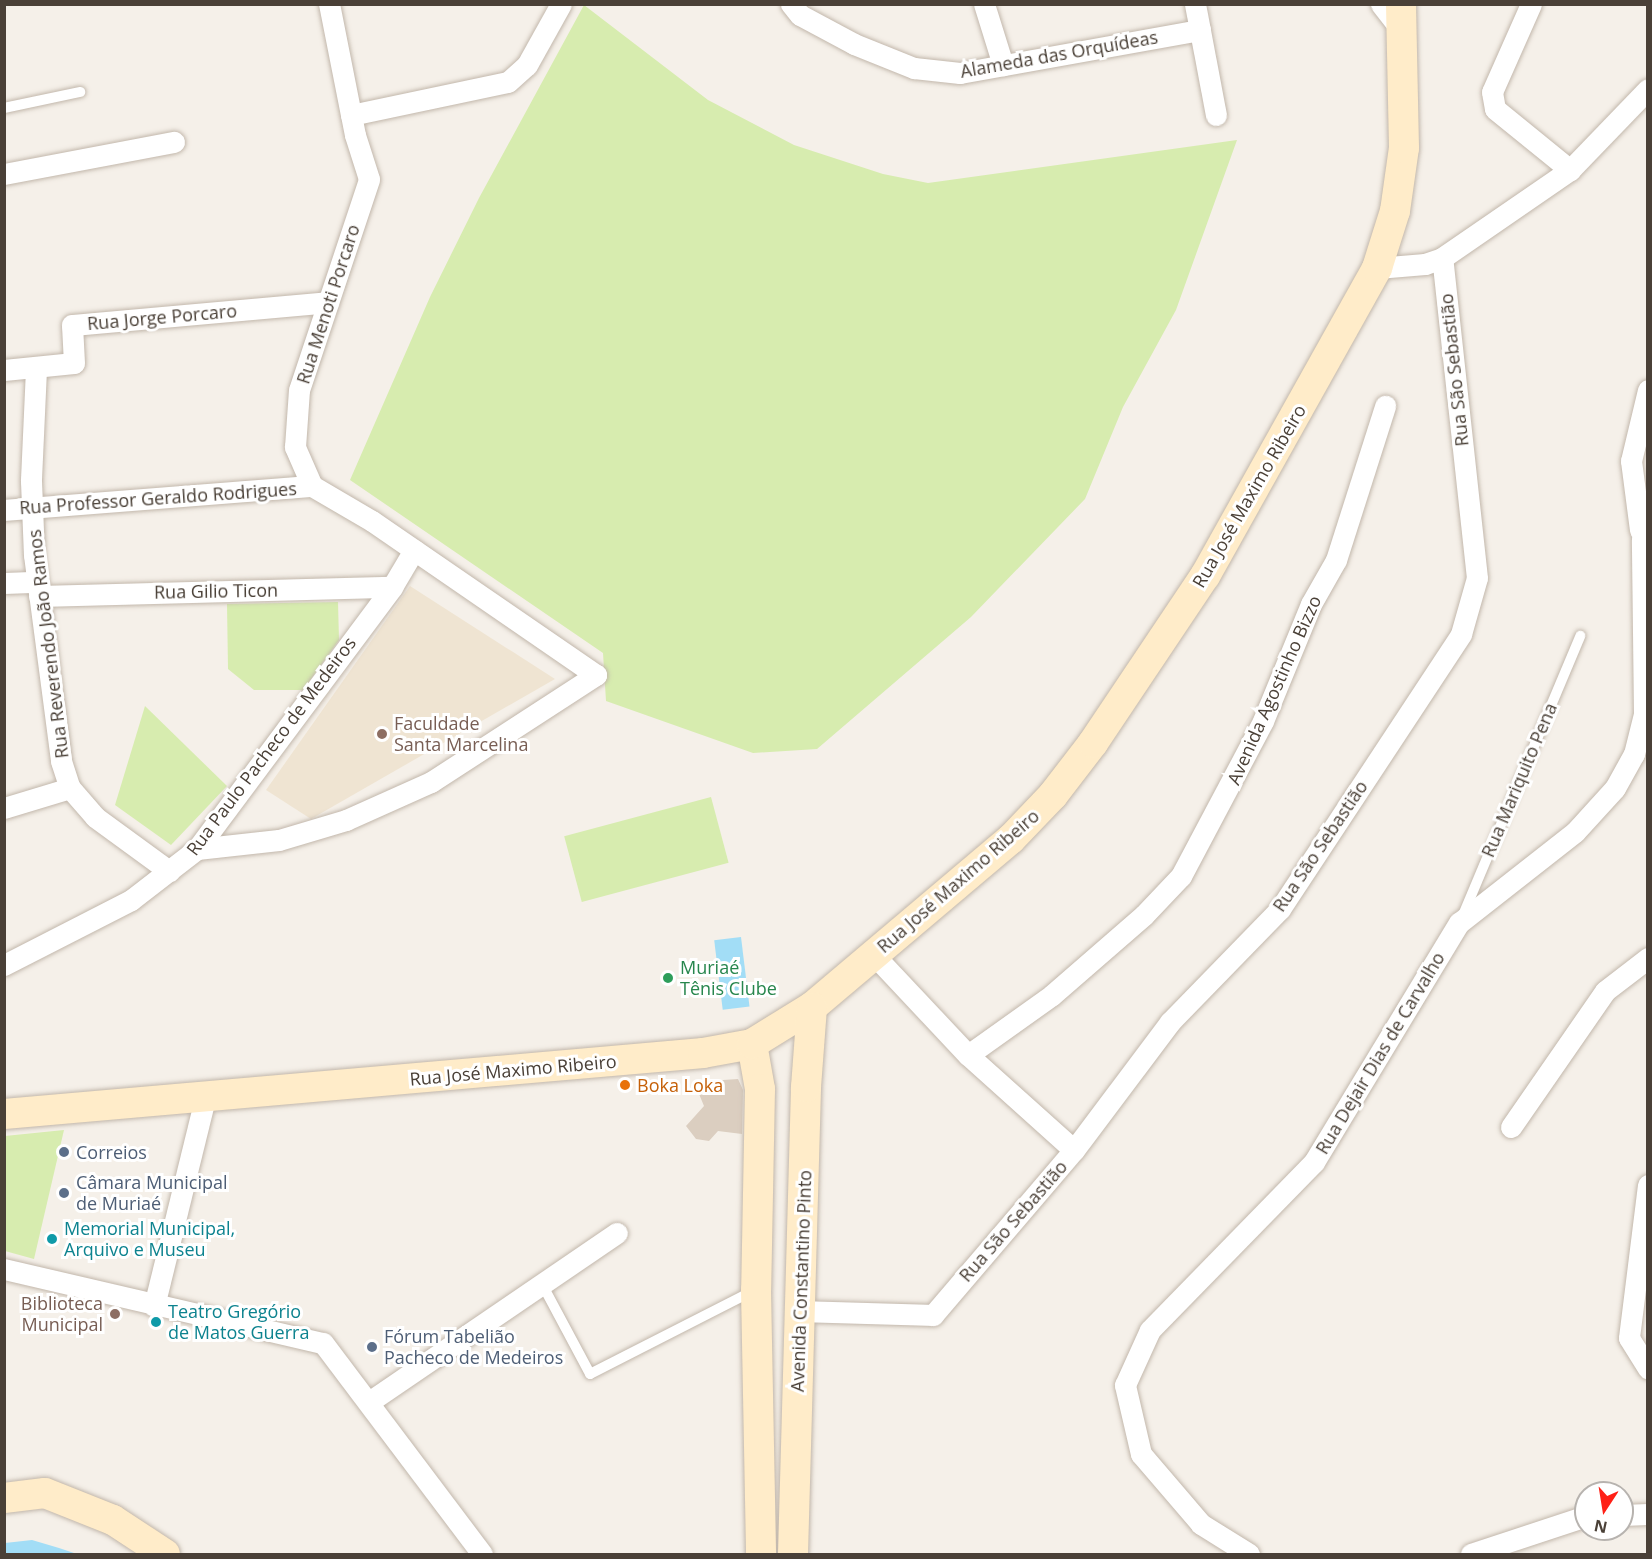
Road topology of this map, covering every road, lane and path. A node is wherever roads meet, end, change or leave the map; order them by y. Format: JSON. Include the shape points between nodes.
{"nodes":[{"id":1,"x":329,"y":4,"type":"edge"},
{"id":2,"x":561,"y":4,"type":"edge"},
{"id":3,"x":791,"y":4,"type":"edge"},
{"id":4,"x":984,"y":4,"type":"edge"},
{"id":5,"x":1195,"y":4,"type":"edge"},
{"id":6,"x":1381,"y":4,"type":"edge"},
{"id":7,"x":1531,"y":4,"type":"edge"},
{"id":8,"x":1400,"y":16,"type":"edge"},
{"id":9,"x":1200,"y":30,"type":"junction"},
{"id":10,"x":1003,"y":65,"type":"junction"},
{"id":11,"x":1647,"y":88,"type":"edge"},
{"id":12,"x":80,"y":92,"type":"dead end"},
{"id":13,"x":4,"y":108,"type":"edge"},
{"id":14,"x":351,"y":115,"type":"junction"},
{"id":15,"x":1216,"y":115,"type":"dead end"},
{"id":16,"x":174,"y":142,"type":"dead end"},
{"id":17,"x":1570,"y":171,"type":"junction"},
{"id":18,"x":4,"y":174,"type":"edge"},
{"id":19,"x":1442,"y":258,"type":"junction"},
{"id":20,"x":1377,"y":268,"type":"junction"},
{"id":21,"x":328,"y":302,"type":"junction"},
{"id":22,"x":36,"y":369,"type":"junction"},
{"id":23,"x":4,"y":370,"type":"edge"},
{"id":24,"x":1647,"y":390,"type":"edge"},
{"id":25,"x":1385,"y":406,"type":"dead end"},
{"id":26,"x":312,"y":486,"type":"junction"},
{"id":27,"x":33,"y":508,"type":"junction"},
{"id":28,"x":4,"y":510,"type":"edge"},
{"id":29,"x":1647,"y":512,"type":"edge"},
{"id":30,"x":1642,"y":540,"type":"junction"},
{"id":31,"x":414,"y":550,"type":"junction"},
{"id":32,"x":4,"y":583,"type":"edge"},
{"id":33,"x":392,"y":587,"type":"junction"},
{"id":34,"x":39,"y":589,"type":"junction"},
{"id":35,"x":1580,"y":636,"type":"dead end"},
{"id":36,"x":70,"y":788,"type":"junction"},
{"id":37,"x":4,"y":808,"type":"edge"},
{"id":38,"x":197,"y":849,"type":"junction"},
{"id":39,"x":169,"y":871,"type":"junction"},
{"id":40,"x":1459,"y":923,"type":"junction"},
{"id":41,"x":874,"y":955,"type":"junction"},
{"id":42,"x":1647,"y":958,"type":"edge"},
{"id":43,"x":4,"y":965,"type":"edge"},
{"id":44,"x":812,"y":1007,"type":"junction"},
{"id":45,"x":752,"y":1044,"type":"junction"},
{"id":46,"x":969,"y":1055,"type":"junction"},
{"id":47,"x":205,"y":1098,"type":"junction"},
{"id":48,"x":4,"y":1114,"type":"edge"},
{"id":49,"x":1511,"y":1127,"type":"dead end"},
{"id":50,"x":1074,"y":1150,"type":"junction"},
{"id":51,"x":1647,"y":1190,"type":"edge"},
{"id":52,"x":802,"y":1224,"type":"junction"},
{"id":53,"x":756,"y":1226,"type":"junction"},
{"id":54,"x":617,"y":1233,"type":"dead end"},
{"id":55,"x":4,"y":1269,"type":"edge"},
{"id":56,"x":542,"y":1284,"type":"junction"},
{"id":57,"x":756,"y":1290,"type":"junction"},
{"id":58,"x":154,"y":1306,"type":"junction"},
{"id":59,"x":800,"y":1311,"type":"junction"},
{"id":60,"x":1647,"y":1368,"type":"edge"},
{"id":61,"x":369,"y":1402,"type":"junction"},
{"id":62,"x":4,"y":1498,"type":"edge"},
{"id":63,"x":1574,"y":1520,"type":"edge"},
{"id":64,"x":165,"y":1554,"type":"edge"},
{"id":65,"x":482,"y":1554,"type":"edge"},
{"id":66,"x":761,"y":1554,"type":"edge"},
{"id":67,"x":793,"y":1554,"type":"edge"},
{"id":68,"x":1249,"y":1554,"type":"edge"},
{"id":69,"x":1471,"y":1554,"type":"edge"}],
"edges":[{"from":1,"to":14,"type":"street","name":"Rua Menoti Porcaro"},
{"from":2,"to":14,"type":"street","via":[[527,65],[508,82]]},
{"from":3,"to":10,"type":"street","name":"Alameda das Orquídeas","via":[[800,15],[854,44],[914,68],[960,73]]},
{"from":4,"to":10,"type":"street"},
{"from":5,"to":9,"type":"street"},
{"from":6,"to":8,"type":"street"},
{"from":7,"to":17,"type":"street","via":[[1492,92],[1495,109]]},
{"from":8,"to":20,"type":"street","name":"Rua José Maximo Ribeiro","via":[[1404,148],[1395,211]]},
{"from":9,"to":10,"type":"street","name":"Alameda das Orquídeas"},
{"from":9,"to":15,"type":"street"},
{"from":11,"to":17,"type":"street"},
{"from":12,"to":13,"type":"lane"},
{"from":14,"to":21,"type":"street","name":"Rua Menoti Porcaro","via":[[369,179]]},
{"from":16,"to":18,"type":"street"},
{"from":17,"to":19,"type":"street"},
{"from":19,"to":20,"type":"street","via":[[1425,264]]},
{"from":19,"to":50,"type":"street","name":"Rua São Sebastião","via":[[1477,578],[1461,634],[1280,909],[1170,1022]]},
{"from":20,"to":41,"type":"street","name":"Rua José Maximo Ribeiro","via":[[1205,576],[1093,743],[1053,795],[1011,839]]},
{"from":21,"to":22,"type":"street","name":"Rua Jorge Porcaro","via":[[72,325],[74,363]]},
{"from":21,"to":26,"type":"street","name":"Rua Menoti Porcaro","via":[[299,390],[295,447]]},
{"from":22,"to":23,"type":"street"},
{"from":22,"to":27,"type":"street","name":"Rua Reverendo João Ramos"},
{"from":24,"to":30,"type":"street","via":[[1631,461]]},
{"from":25,"to":46,"type":"street","name":"Avenida Agostinho Bizzo","via":[[1336,560],[1311,604],[1263,721],[1181,876],[1144,915],[1068,982]]},
{"from":26,"to":27,"type":"street","name":"Rua Professor Geraldo Rodrigues"},
{"from":26,"to":31,"type":"street"},
{"from":27,"to":28,"type":"street","name":"Rua Professor Geraldo Rodrigues"},
{"from":27,"to":34,"type":"street","name":"Rua Reverendo João Ramos"},
{"from":29,"to":30,"type":"street","name":"Rua Dejair Dias de Carvalho"},
{"from":30,"to":40,"type":"street","name":"Rua Dejair Dias de Carvalho","via":[[1644,714],[1634,754],[1615,788],[1575,832]]},
{"from":31,"to":33,"type":"street","name":"Rua Paulo Pacheco de Medeiros"},
{"from":31,"to":38,"type":"street","via":[[596,675],[431,782],[346,820],[279,840]]},
{"from":32,"to":34,"type":"street","name":"Rua Gilio Ticon"},
{"from":33,"to":34,"type":"street","name":"Rua Gilio Ticon"},
{"from":33,"to":38,"type":"street","name":"Rua Paulo Pacheco de Medeiros"},
{"from":34,"to":36,"type":"street","name":"Rua Reverendo João Ramos","via":[[61,761]]},
{"from":35,"to":40,"type":"lane","name":"Rua Mariquito Pena"},
{"from":36,"to":37,"type":"street"},
{"from":36,"to":39,"type":"street","name":"Rua Reverendo João Ramos","via":[[95,817]]},
{"from":38,"to":39,"type":"street","name":"Rua Paulo Pacheco de Medeiros"},
{"from":39,"to":43,"type":"street","name":"Rua Paulo Pacheco de Medeiros","via":[[131,900]]},
{"from":40,"to":68,"type":"street","name":"Rua Dejair Dias de Carvalho","via":[[1314,1162],[1150,1330],[1125,1385],[1141,1454],[1202,1524]]},
{"from":41,"to":44,"type":"street","name":"Rua José Maximo Ribeiro"},
{"from":41,"to":46,"type":"street"},
{"from":42,"to":49,"type":"street","via":[[1605,991]]},
{"from":44,"to":45,"type":"street","name":"Rua José Maximo Ribeiro"},
{"from":44,"to":52,"type":"street","name":"Avenida Constantino Pinto"},
{"from":45,"to":47,"type":"street","name":"Rua José Maximo Ribeiro","via":[[692,1054]]},
{"from":45,"to":53,"type":"street","via":[[760,1089]]},
{"from":46,"to":50,"type":"street"},
{"from":47,"to":48,"type":"street","name":"Rua José Maximo Ribeiro"},
{"from":47,"to":58,"type":"street"},
{"from":50,"to":59,"type":"street","name":"Rua São Sebastião","via":[[933,1315]]},
{"from":51,"to":60,"type":"street","via":[[1629,1338]]},
{"from":52,"to":53,"type":"street"},
{"from":52,"to":59,"type":"street","name":"Avenida Constantino Pinto"},
{"from":53,"to":57,"type":"street"},
{"from":54,"to":56,"type":"street"},
{"from":55,"to":58,"type":"street"},
{"from":56,"to":57,"type":"lane","via":[[590,1374]]},
{"from":56,"to":61,"type":"street"},
{"from":57,"to":66,"type":"street"},
{"from":58,"to":61,"type":"street","via":[[323,1343]]},
{"from":59,"to":67,"type":"street","name":"Avenida Constantino Pinto"},
{"from":61,"to":65,"type":"street"},
{"from":62,"to":64,"type":"street","via":[[45,1493],[113,1520]]},
{"from":63,"to":69,"type":"street"}]}
